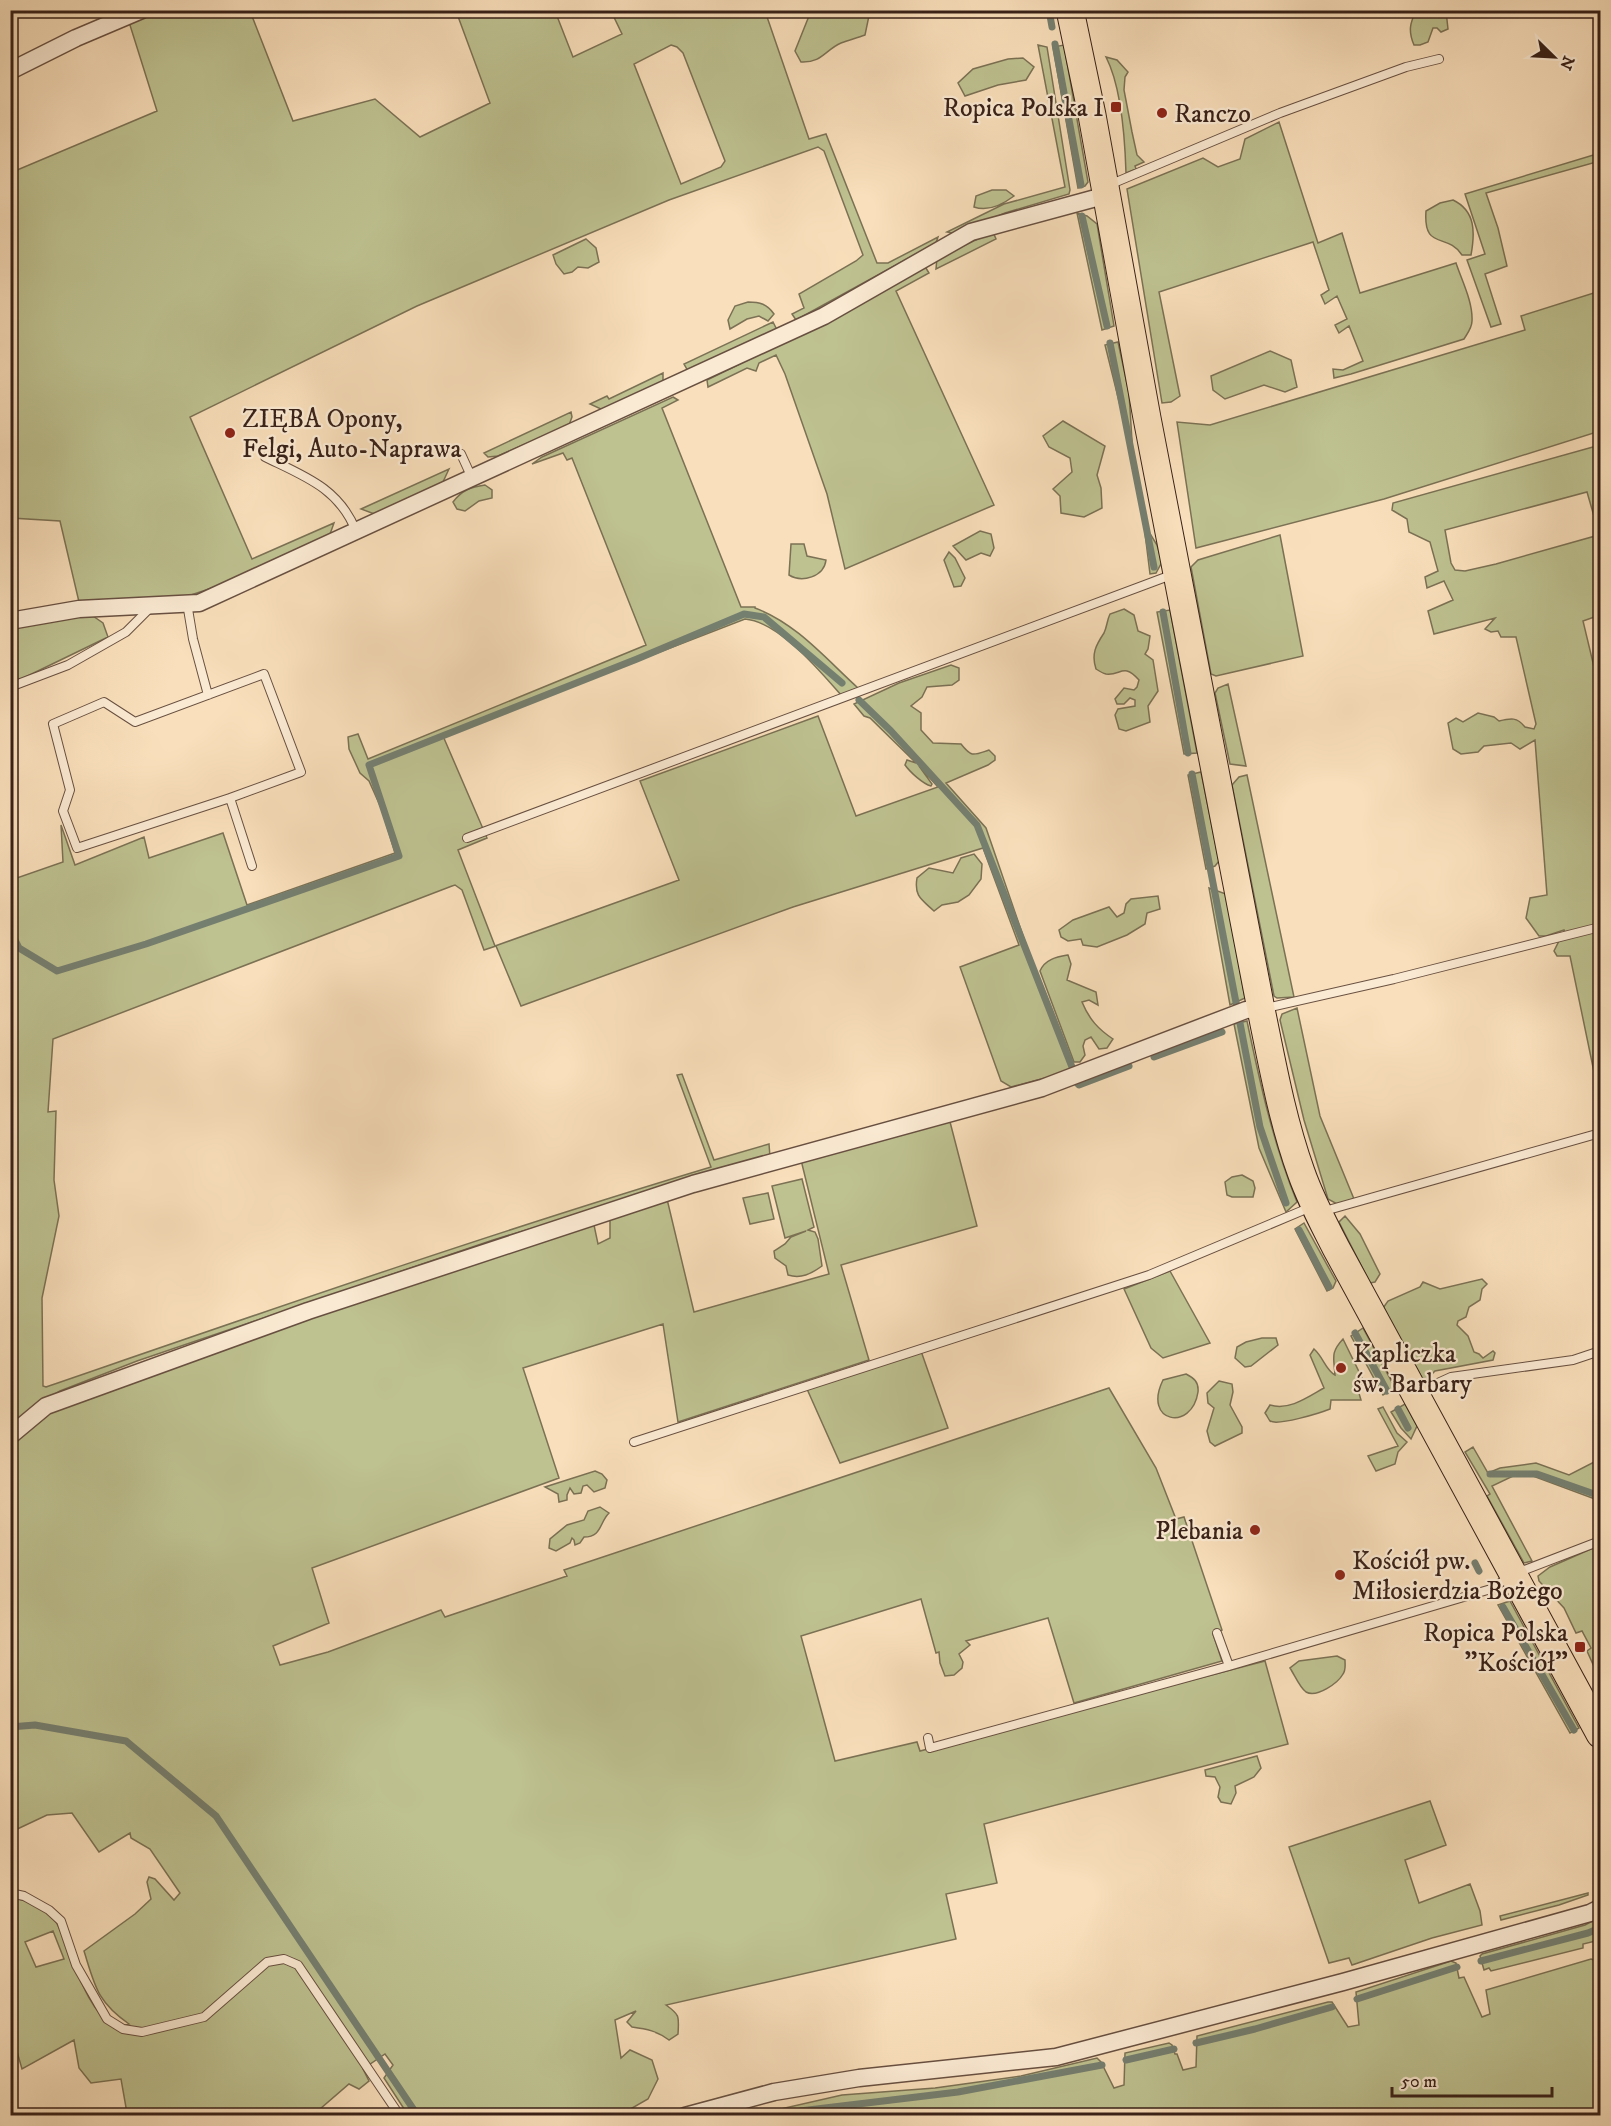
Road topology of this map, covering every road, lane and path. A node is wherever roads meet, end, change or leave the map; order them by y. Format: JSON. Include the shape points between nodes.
{"nodes":[{"id":1,"x":142,"y":10,"type":"edge"},
{"id":2,"x":1070,"y":10,"type":"edge"},
{"id":3,"x":1439,"y":59,"type":"dead end"},
{"id":4,"x":12,"y":68,"type":"edge"},
{"id":5,"x":1106,"y":191,"type":"junction"},
{"id":6,"x":461,"y":454,"type":"dead end"},
{"id":7,"x":265,"y":457,"type":"dead end"},
{"id":8,"x":472,"y":478,"type":"junction"},
{"id":9,"x":356,"y":531,"type":"junction"},
{"id":10,"x":1177,"y":572,"type":"junction"},
{"id":11,"x":187,"y":603,"type":"junction"},
{"id":12,"x":153,"y":605,"type":"junction"},
{"id":13,"x":10,"y":621,"type":"edge"},
{"id":14,"x":10,"y":687,"type":"edge"},
{"id":15,"x":208,"y":695,"type":"junction"},
{"id":16,"x":230,"y":798,"type":"junction"},
{"id":17,"x":467,"y":838,"type":"dead end"},
{"id":18,"x":252,"y":866,"type":"dead end"},
{"id":19,"x":1600,"y":927,"type":"edge"},
{"id":20,"x":1246,"y":1011,"type":"junction"},
{"id":21,"x":1600,"y":1133,"type":"edge"},
{"id":22,"x":1316,"y":1209,"type":"junction"},
{"id":23,"x":1600,"y":1351,"type":"edge"},
{"id":24,"x":1415,"y":1393,"type":"junction"},
{"id":25,"x":10,"y":1436,"type":"edge"},
{"id":26,"x":634,"y":1442,"type":"dead end"},
{"id":27,"x":1600,"y":1541,"type":"edge"},
{"id":28,"x":1514,"y":1574,"type":"junction"},
{"id":29,"x":1217,"y":1633,"type":"dead end"},
{"id":30,"x":1228,"y":1666,"type":"junction"},
{"id":31,"x":1600,"y":1734,"type":"edge"},
{"id":32,"x":928,"y":1738,"type":"dead end"},
{"id":33,"x":10,"y":1893,"type":"edge"},
{"id":34,"x":1600,"y":1908,"type":"edge"},
{"id":35,"x":400,"y":2115,"type":"edge"},
{"id":36,"x":685,"y":2115,"type":"edge"}],
"edges":[{"from":1,"to":4,"type":"street"},
{"from":2,"to":5,"type":"main road"},
{"from":3,"to":5,"type":"lane","via":[[1280,113]]},
{"from":5,"to":8,"type":"street","via":[[971,232],[824,316]]},
{"from":5,"to":10,"type":"main road"},
{"from":6,"to":8,"type":"lane"},
{"from":7,"to":9,"type":"lane","via":[[320,483],[350,514]]},
{"from":8,"to":9,"type":"street"},
{"from":9,"to":11,"type":"street","via":[[199,603]]},
{"from":10,"to":17,"type":"lane"},
{"from":10,"to":20,"type":"main road"},
{"from":11,"to":12,"type":"street"},
{"from":11,"to":15,"type":"lane"},
{"from":12,"to":13,"type":"street","via":[[79,609]]},
{"from":12,"to":14,"type":"lane","via":[[126,632],[68,665]]},
{"from":15,"to":16,"type":"lane","via":[[264,674],[301,772]]},
{"from":15,"to":16,"type":"lane","via":[[135,722],[104,702],[53,724],[70,790],[63,811],[77,848]]},
{"from":16,"to":18,"type":"lane"},
{"from":19,"to":20,"type":"lane","via":[[1394,979]]},
{"from":20,"to":22,"type":"main road"},
{"from":20,"to":25,"type":"street","via":[[1042,1088],[693,1184],[308,1311],[46,1406]]},
{"from":21,"to":22,"type":"lane"},
{"from":22,"to":24,"type":"main road"},
{"from":22,"to":26,"type":"lane","via":[[1149,1275]]},
{"from":23,"to":24,"type":"lane","via":[[1573,1360],[1451,1377]]},
{"from":24,"to":28,"type":"main road"},
{"from":27,"to":28,"type":"lane"},
{"from":28,"to":30,"type":"lane","via":[[1491,1589]]},
{"from":28,"to":31,"type":"main road"},
{"from":29,"to":30,"type":"lane"},
{"from":30,"to":32,"type":"lane","via":[[930,1748]]},
{"from":33,"to":35,"type":"lane","via":[[24,1896],[61,1921],[76,1965],[107,2019],[123,2029],[142,2032],[204,2017],[267,1962],[284,1959],[298,1965]]},
{"from":34,"to":36,"type":"street","via":[[1362,1977],[1056,2057],[848,2080],[774,2092]]}]}
